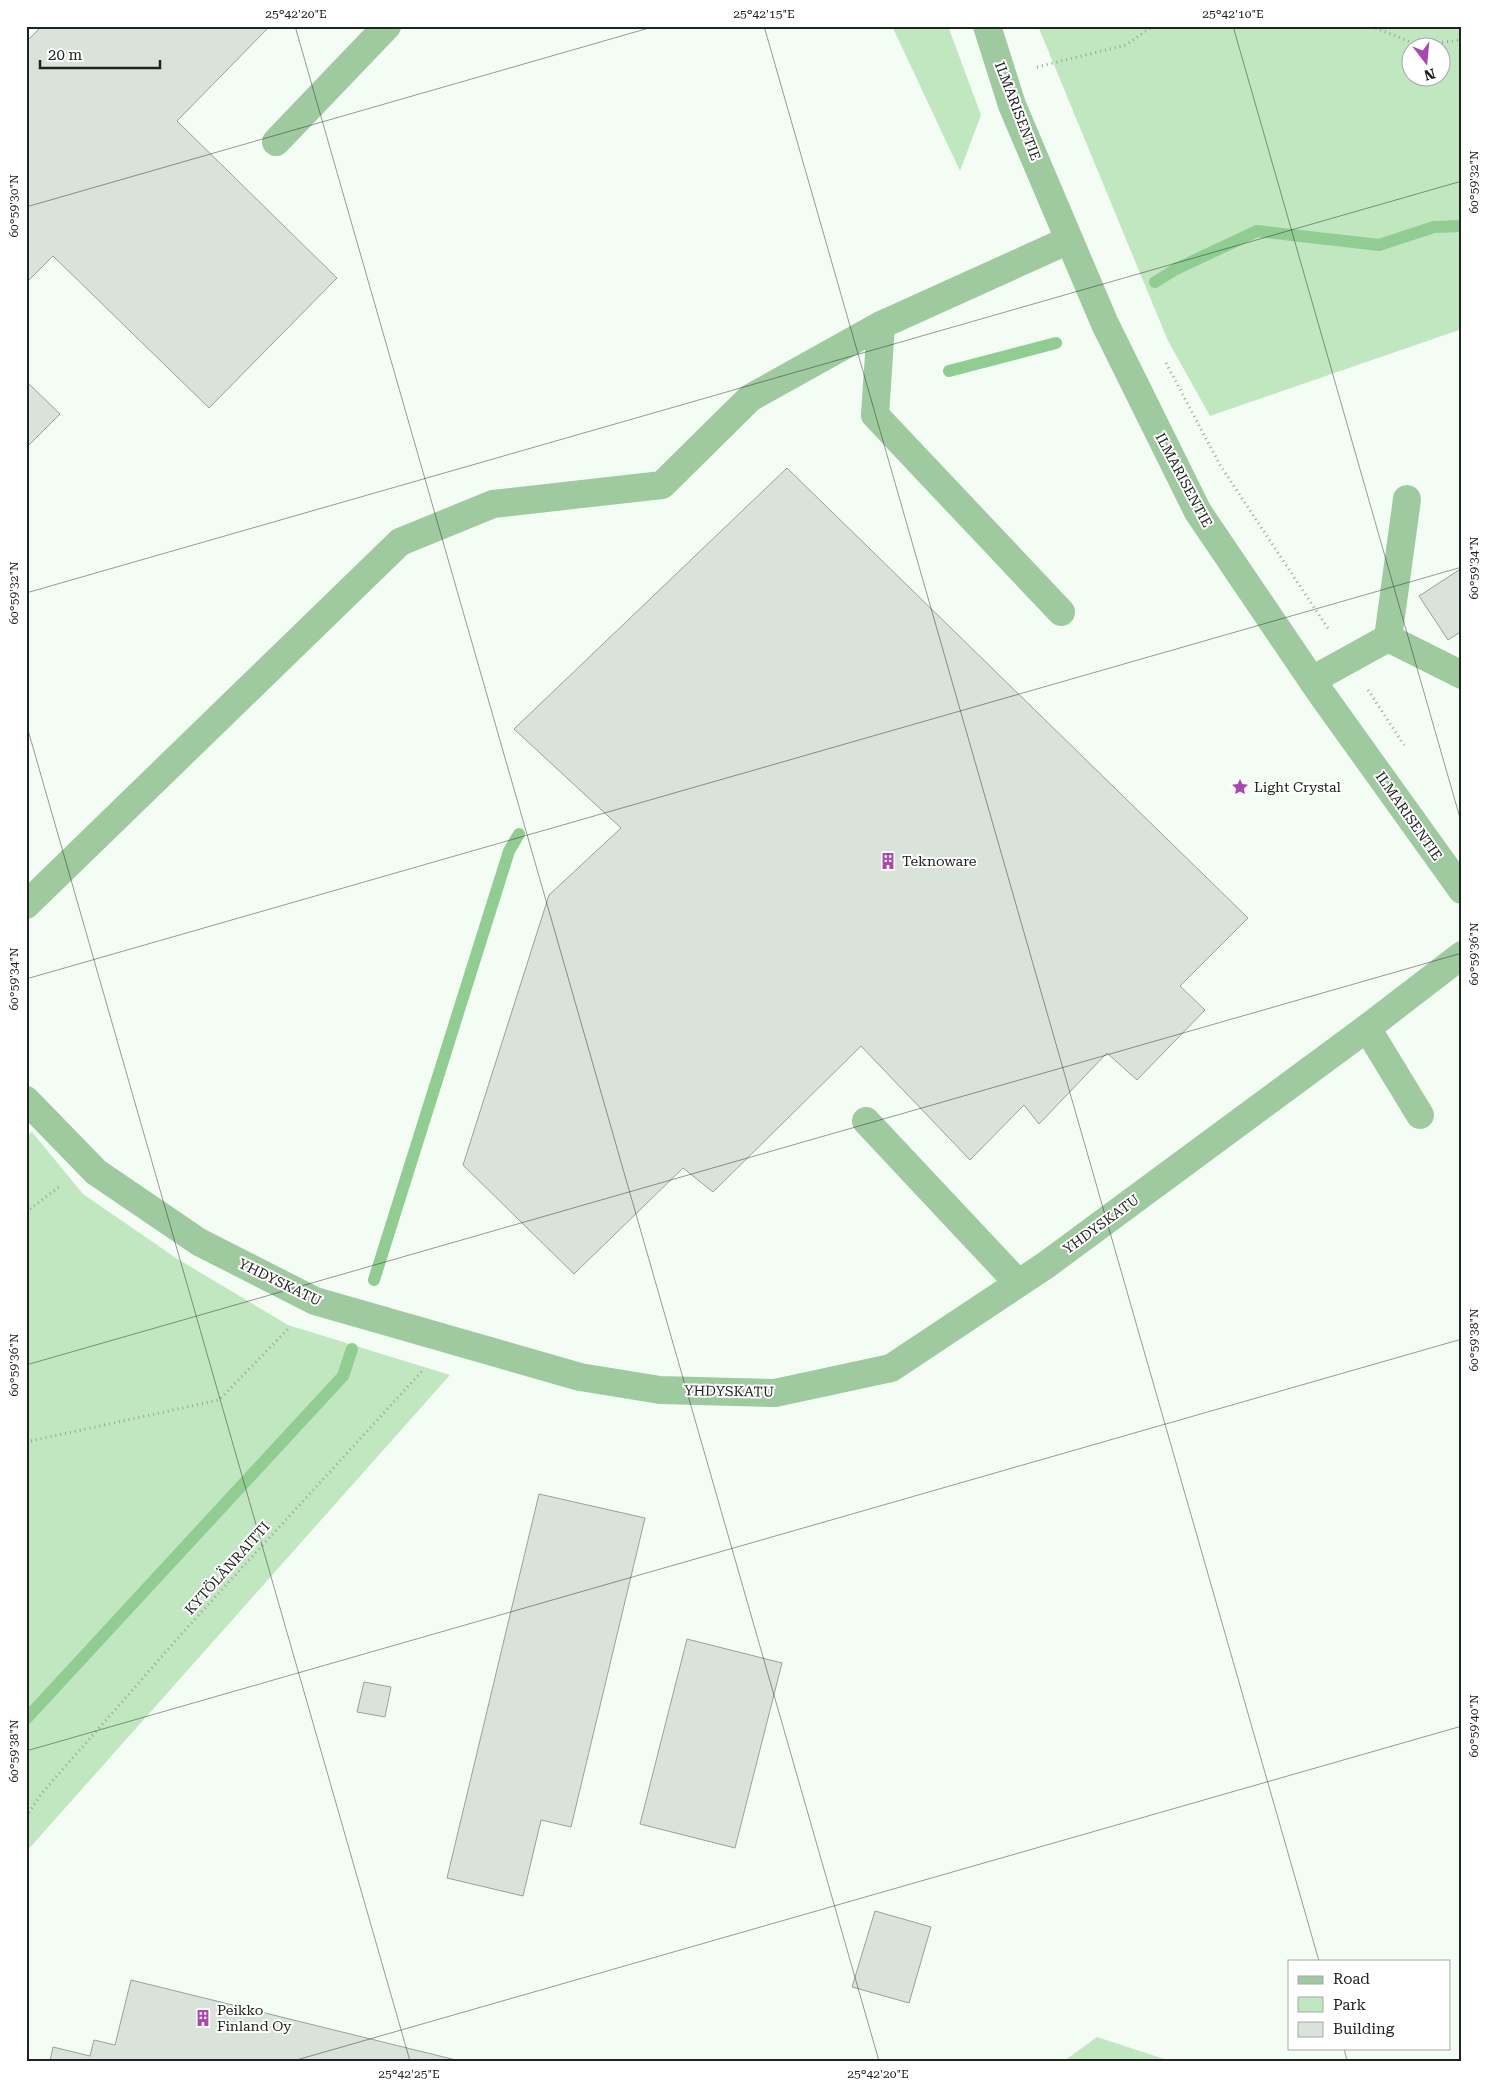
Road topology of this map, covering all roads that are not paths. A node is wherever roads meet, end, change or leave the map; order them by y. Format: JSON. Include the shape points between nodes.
{"nodes":[{"id":1,"x":387,"y":26,"type":"edge"},
{"id":2,"x":987,"y":26,"type":"edge"},
{"id":3,"x":276,"y":142,"type":"dead end"},
{"id":4,"x":1070,"y":240,"type":"junction"},
{"id":5,"x":881,"y":325,"type":"junction"},
{"id":6,"x":1407,"y":499,"type":"dead end"},
{"id":7,"x":1061,"y":612,"type":"dead end"},
{"id":8,"x":1388,"y":638,"type":"junction"},
{"id":9,"x":1462,"y":675,"type":"edge"},
{"id":10,"x":1312,"y":680,"type":"junction"},
{"id":11,"x":1462,"y":890,"type":"edge"},
{"id":12,"x":26,"y":905,"type":"edge"},
{"id":13,"x":1462,"y":955,"type":"edge"},
{"id":14,"x":1367,"y":1028,"type":"junction"},
{"id":15,"x":28,"y":1106,"type":"edge"},
{"id":16,"x":1420,"y":1115,"type":"dead end"},
{"id":17,"x":866,"y":1120,"type":"dead end"},
{"id":18,"x":1018,"y":1283,"type":"junction"}],
"edges":[{"from":1,"to":3,"type":"street"},
{"from":2,"to":4,"type":"street","name":"ILMARISENTIE","via":[[1012,105]]},
{"from":4,"to":5,"type":"street"},
{"from":4,"to":10,"type":"street","name":"ILMARISENTIE","via":[[1105,324],[1198,512]]},
{"from":5,"to":7,"type":"street","via":[[876,414]]},
{"from":5,"to":12,"type":"street","via":[[750,398],[662,485],[493,504],[400,542]]},
{"from":6,"to":8,"type":"street"},
{"from":8,"to":9,"type":"street"},
{"from":8,"to":10,"type":"street"},
{"from":10,"to":11,"type":"street","name":"ILMARISENTIE"},
{"from":13,"to":14,"type":"street","name":"YHDYSKATU"},
{"from":14,"to":16,"type":"street"},
{"from":14,"to":18,"type":"street","name":"YHDYSKATU"},
{"from":15,"to":18,"type":"street","name":"YHDYSKATU","via":[[96,1172],[199,1242],[315,1301],[580,1377],[660,1390],[775,1393],[891,1368]]},
{"from":17,"to":18,"type":"street"}]}
